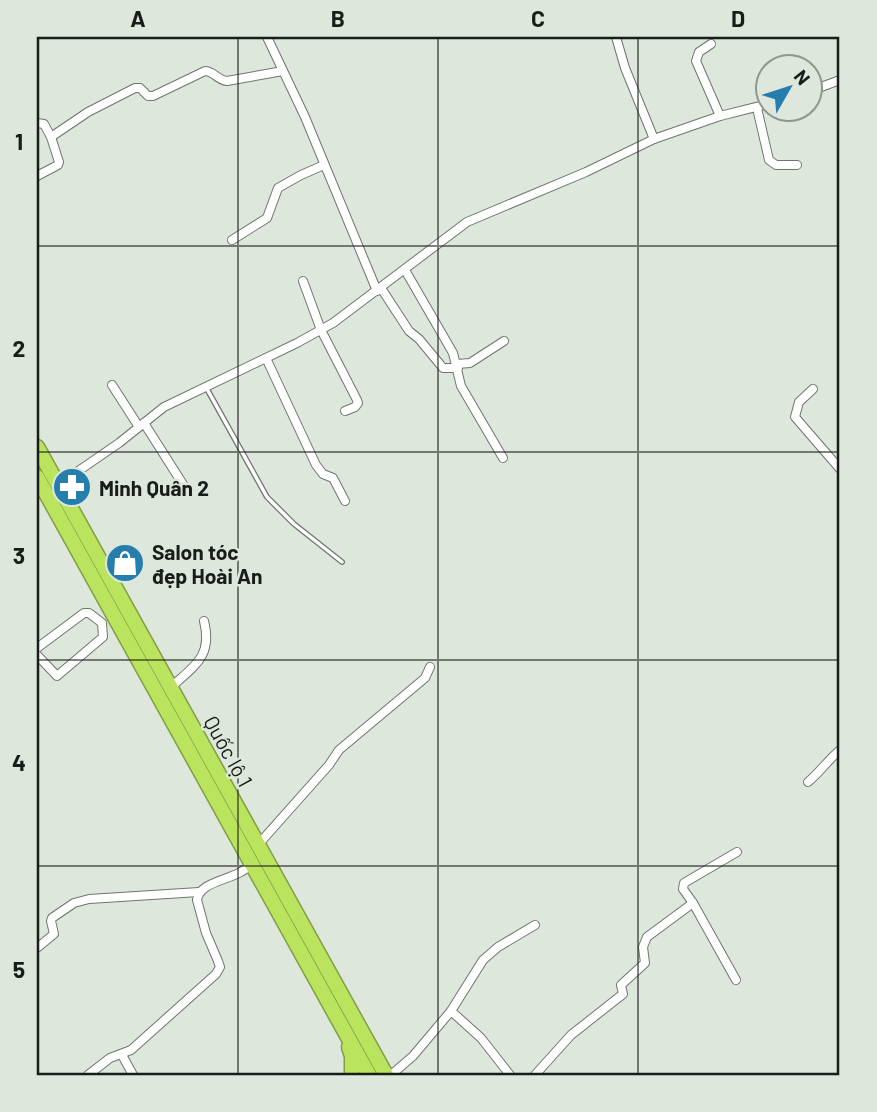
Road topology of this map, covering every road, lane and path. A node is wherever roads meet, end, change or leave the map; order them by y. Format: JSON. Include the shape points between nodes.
{"nodes":[{"id":1,"x":267,"y":37,"type":"edge"},
{"id":2,"x":616,"y":37,"type":"edge"},
{"id":3,"x":711,"y":44,"type":"dead end"},
{"id":4,"x":283,"y":71,"type":"junction"},
{"id":5,"x":754,"y":109,"type":"edge"},
{"id":6,"x":720,"y":116,"type":"junction"},
{"id":7,"x":760,"y":122,"type":"edge"},
{"id":8,"x":37,"y":123,"type":"edge"},
{"id":9,"x":51,"y":137,"type":"junction"},
{"id":10,"x":654,"y":139,"type":"junction"},
{"id":11,"x":324,"y":165,"type":"junction"},
{"id":12,"x":797,"y":165,"type":"dead end"},
{"id":13,"x":37,"y":176,"type":"edge"},
{"id":14,"x":232,"y":240,"type":"dead end"},
{"id":15,"x":405,"y":270,"type":"junction"},
{"id":16,"x":303,"y":281,"type":"dead end"},
{"id":17,"x":379,"y":289,"type":"junction"},
{"id":18,"x":321,"y":330,"type":"junction"},
{"id":19,"x":504,"y":341,"type":"dead end"},
{"id":20,"x":266,"y":358,"type":"junction"},
{"id":21,"x":457,"y":366,"type":"junction"},
{"id":22,"x":112,"y":385,"type":"dead end"},
{"id":23,"x":206,"y":387,"type":"junction"},
{"id":24,"x":813,"y":389,"type":"dead end"},
{"id":25,"x":345,"y":411,"type":"dead end"},
{"id":26,"x":142,"y":425,"type":"junction"},
{"id":27,"x":37,"y":447,"type":"edge"},
{"id":28,"x":503,"y":458,"type":"dead end"},
{"id":29,"x":840,"y":469,"type":"edge"},
{"id":30,"x":37,"y":477,"type":"edge"},
{"id":31,"x":58,"y":485,"type":"junction"},
{"id":32,"x":184,"y":486,"type":"dead end"},
{"id":33,"x":345,"y":501,"type":"dead end"},
{"id":34,"x":342,"y":562,"type":"dead end"},
{"id":35,"x":107,"y":617,"type":"junction"},
{"id":36,"x":204,"y":621,"type":"dead end"},
{"id":37,"x":37,"y":648,"type":"edge"},
{"id":38,"x":37,"y":655,"type":"edge"},
{"id":39,"x":429,"y":667,"type":"dead end"},
{"id":40,"x":170,"y":688,"type":"junction"},
{"id":41,"x":840,"y":750,"type":"edge"},
{"id":42,"x":808,"y":782,"type":"dead end"},
{"id":43,"x":257,"y":846,"type":"junction"},
{"id":44,"x":737,"y":852,"type":"dead end"},
{"id":45,"x":251,"y":864,"type":"junction"},
{"id":46,"x":199,"y":892,"type":"junction"},
{"id":47,"x":693,"y":903,"type":"junction"},
{"id":48,"x":535,"y":925,"type":"dead end"},
{"id":49,"x":37,"y":948,"type":"edge"},
{"id":50,"x":736,"y":980,"type":"dead end"},
{"id":51,"x":451,"y":1011,"type":"junction"},
{"id":52,"x":341,"y":1026,"type":"junction"},
{"id":53,"x":122,"y":1055,"type":"junction"},
{"id":54,"x":88,"y":1075,"type":"edge"},
{"id":55,"x":133,"y":1075,"type":"edge"},
{"id":56,"x":352,"y":1075,"type":"edge"},
{"id":57,"x":369,"y":1075,"type":"edge"},
{"id":58,"x":388,"y":1075,"type":"edge"},
{"id":59,"x":510,"y":1075,"type":"edge"},
{"id":60,"x":534,"y":1075,"type":"edge"}],
"edges":[{"from":1,"to":4,"type":"street"},
{"from":2,"to":10,"type":"street"},
{"from":3,"to":6,"type":"street","via":[[699,52],[696,61]]},
{"from":4,"to":9,"type":"street","via":[[227,81],[205,71],[153,96],[135,88]]},
{"from":4,"to":11,"type":"street"},
{"from":5,"to":6,"type":"street"},
{"from":6,"to":10,"type":"street"},
{"from":7,"to":12,"type":"street","via":[[769,160],[776,165]]},
{"from":8,"to":9,"type":"street","via":[[44,124]]},
{"from":9,"to":13,"type":"street","via":[[58,165]]},
{"from":10,"to":15,"type":"street","via":[[467,222]]},
{"from":11,"to":14,"type":"street","via":[[282,184],[267,218]]},
{"from":11,"to":17,"type":"street"},
{"from":15,"to":17,"type":"street"},
{"from":15,"to":21,"type":"street"},
{"from":16,"to":18,"type":"street"},
{"from":17,"to":18,"type":"street"},
{"from":17,"to":21,"type":"street","via":[[443,368]]},
{"from":18,"to":20,"type":"street"},
{"from":18,"to":25,"type":"street","via":[[357,400],[355,407]]},
{"from":19,"to":21,"type":"street"},
{"from":20,"to":23,"type":"street"},
{"from":20,"to":33,"type":"street","via":[[316,465],[333,478]]},
{"from":21,"to":28,"type":"street","via":[[461,386]]},
{"from":22,"to":26,"type":"street"},
{"from":23,"to":26,"type":"street","via":[[164,407]]},
{"from":23,"to":34,"type":"lane","via":[[267,497]]},
{"from":24,"to":29,"type":"street","via":[[799,402],[795,417]]},
{"from":26,"to":31,"type":"street"},
{"from":26,"to":32,"type":"street"},
{"from":27,"to":31,"type":"highway","name":"Quốc lộ 1"},
{"from":30,"to":35,"type":"highway","name":"Quốc lộ 1"},
{"from":31,"to":40,"type":"highway","name":"Quốc lộ 1"},
{"from":35,"to":37,"type":"street","via":[[84,613]]},
{"from":35,"to":38,"type":"street","via":[[103,637],[57,676]]},
{"from":35,"to":45,"type":"highway","name":"Quốc lộ 1"},
{"from":36,"to":40,"type":"street","via":[[208,637],[203,657]]},
{"from":39,"to":43,"type":"street","via":[[425,678],[339,750]]},
{"from":40,"to":43,"type":"highway","name":"Quốc lộ 1"},
{"from":41,"to":42,"type":"street"},
{"from":43,"to":58,"type":"highway","name":"Quốc lộ 1"},
{"from":44,"to":47,"type":"street","via":[[684,883]]},
{"from":45,"to":46,"type":"street","via":[[240,874]]},
{"from":45,"to":52,"type":"highway","name":"Quốc lộ 1"},
{"from":46,"to":49,"type":"street","via":[[74,903],[52,918],[54,934]]},
{"from":46,"to":53,"type":"street","via":[[197,900],[219,970]]},
{"from":47,"to":50,"type":"street"},
{"from":47,"to":60,"type":"street","via":[[646,937],[645,963],[621,985],[623,994],[571,1035]]},
{"from":48,"to":51,"type":"street","via":[[483,960]]},
{"from":51,"to":58,"type":"street","via":[[413,1056]]},
{"from":51,"to":59,"type":"street","via":[[487,1044]]},
{"from":52,"to":56,"type":"highway","via":[[352,1056]]},
{"from":52,"to":57,"type":"highway","name":"Quốc lộ 1"},
{"from":53,"to":54,"type":"street"},
{"from":53,"to":55,"type":"street"}]}
